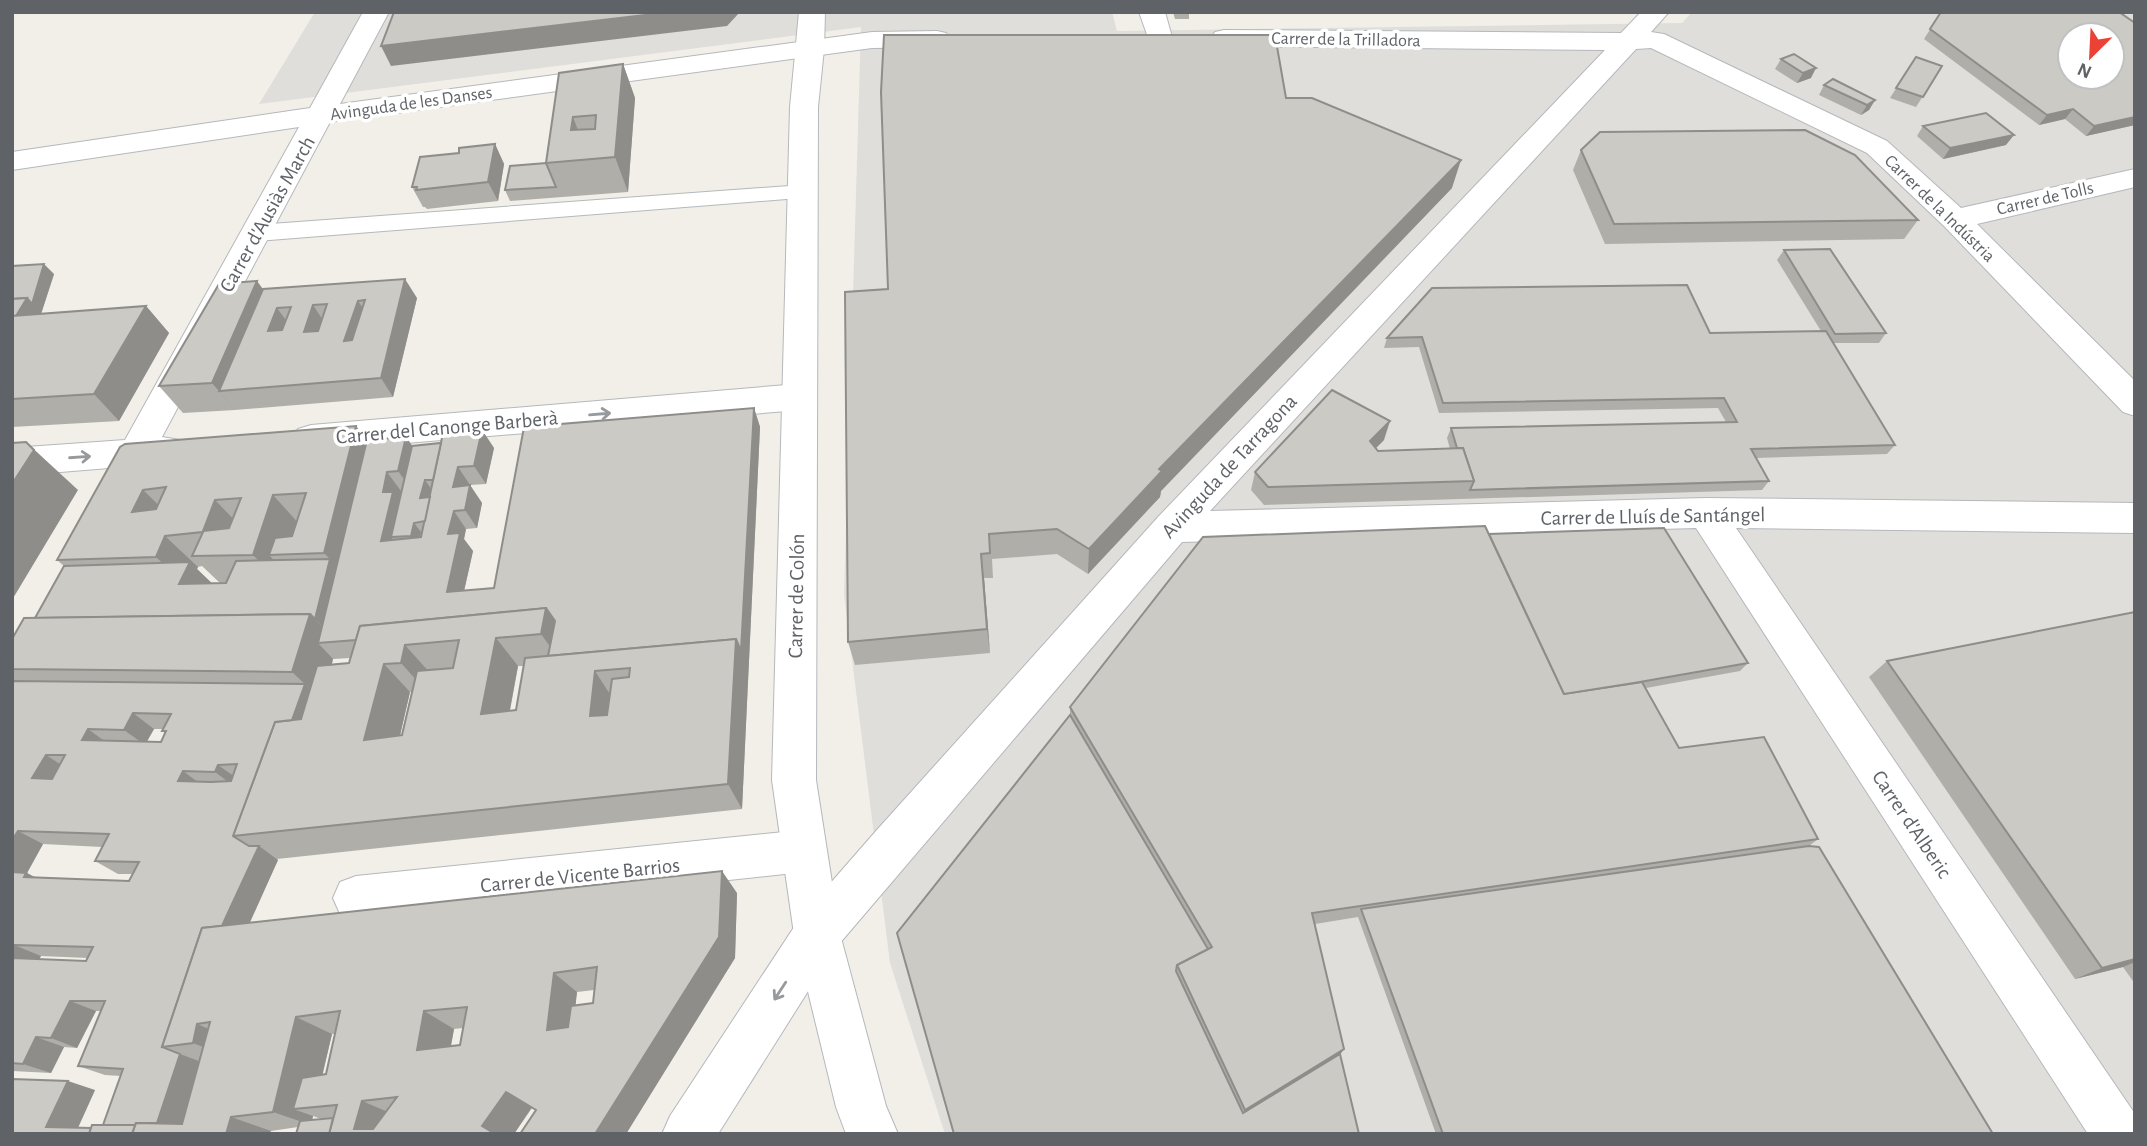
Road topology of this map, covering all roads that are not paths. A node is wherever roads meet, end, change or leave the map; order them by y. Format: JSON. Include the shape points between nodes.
{"nodes":[{"id":1,"x":376,"y":12,"type":"edge"},
{"id":2,"x":1656,"y":12,"type":"edge"},
{"id":3,"x":1156,"y":25,"type":"edge"},
{"id":4,"x":811,"y":31,"type":"edge"},
{"id":5,"x":1132,"y":38,"type":"edge"},
{"id":6,"x":967,"y":39,"type":"edge"},
{"id":7,"x":1629,"y":41,"type":"junction"},
{"id":8,"x":321,"y":115,"type":"junction"},
{"id":9,"x":26,"y":159,"type":"edge"},
{"id":10,"x":2135,"y":178,"type":"edge"},
{"id":11,"x":12,"y":187,"type":"edge"},
{"id":12,"x":803,"y":192,"type":"junction"},
{"id":13,"x":1955,"y":219,"type":"junction"},
{"id":14,"x":257,"y":233,"type":"junction"},
{"id":15,"x":799,"y":397,"type":"junction"},
{"id":16,"x":2135,"y":403,"type":"edge"},
{"id":17,"x":273,"y":441,"type":"edge"},
{"id":18,"x":204,"y":447,"type":"edge"},
{"id":19,"x":135,"y":453,"type":"junction"},
{"id":20,"x":12,"y":462,"type":"edge"},
{"id":21,"x":114,"y":491,"type":"edge"},
{"id":22,"x":1706,"y":513,"type":"junction"},
{"id":23,"x":2135,"y":519,"type":"edge"},
{"id":24,"x":1172,"y":527,"type":"junction"},
{"id":25,"x":803,"y":851,"type":"junction"},
{"id":26,"x":356,"y":898,"type":"dead end"},
{"id":27,"x":817,"y":934,"type":"junction"},
{"id":28,"x":688,"y":1134,"type":"edge"},
{"id":29,"x":872,"y":1134,"type":"edge"},
{"id":30,"x":2118,"y":1134,"type":"edge"}],
"edges":[{"from":1,"to":8,"type":"street","name":"Carrer d'Ausiàs March"},
{"from":2,"to":7,"type":"street","name":"Avinguda de Tarragona"},
{"from":3,"to":5,"type":"street","name":"Carrer de la Trilladora"},
{"from":3,"to":7,"type":"street","name":"Carrer de la Trilladora","via":[[1193,38]]},
{"from":4,"to":6,"type":"street","via":[[872,40]]},
{"from":4,"to":8,"type":"street","name":"Avinguda de les Danses"},
{"from":4,"to":12,"type":"street","name":"Carrer de Colón"},
{"from":7,"to":13,"type":"street","name":"Carrer de la Indústria","via":[[1655,40],[1877,147]]},
{"from":7,"to":24,"type":"street","name":"Avinguda de Tarragona"},
{"from":8,"to":9,"type":"street","name":"Avinguda de les Danses"},
{"from":8,"to":14,"type":"street","name":"Carrer d'Ausiàs March"},
{"from":9,"to":11,"type":"street"},
{"from":10,"to":13,"type":"street","name":"Carrer de Tolls"},
{"from":12,"to":14,"type":"street"},
{"from":12,"to":15,"type":"street","name":"Carrer de Colón"},
{"from":13,"to":16,"type":"street","name":"Carrer de la Indústria"},
{"from":14,"to":19,"type":"street","name":"Carrer d'Ausiàs March"},
{"from":17,"to":15,"type":"street","name":"Carrer del Canonge Barberà","one_way":true},
{"from":15,"to":25,"type":"street","name":"Carrer de Colón","via":[[794,780]]},
{"from":18,"to":19,"type":"street"},
{"from":20,"to":19,"type":"street","one_way":true},
{"from":19,"to":21,"type":"street","name":"Carrer d'Ausiàs March"},
{"from":22,"to":23,"type":"street","name":"Carrer de Lluís de Santángel"},
{"from":22,"to":24,"type":"street","name":"Carrer de Lluís de Santángel"},
{"from":22,"to":30,"type":"street","name":"Carrer d'Alberic"},
{"from":24,"to":27,"type":"street","name":"Avinguda de Tarragona"},
{"from":25,"to":26,"type":"street","name":"Carrer de Vicente Barrios"},
{"from":25,"to":27,"type":"street","name":"Carrer de Colón"},
{"from":27,"to":28,"type":"street","name":"Avinguda de Tarragona","one_way":true},
{"from":27,"to":29,"type":"street","name":"Carrer de Colón"}]}
